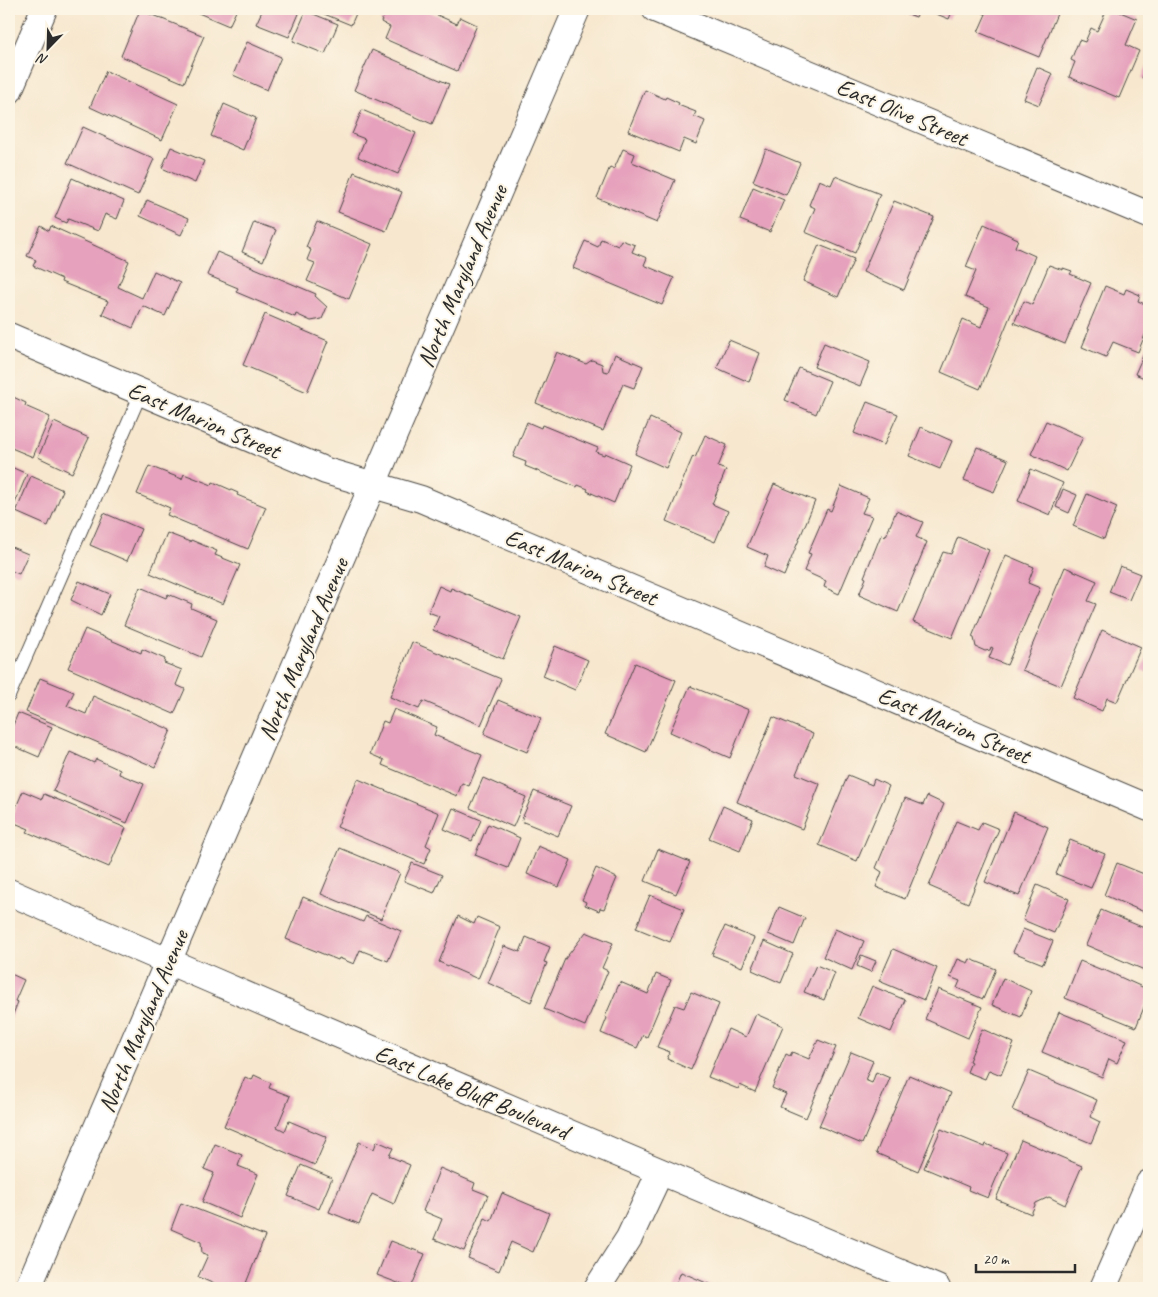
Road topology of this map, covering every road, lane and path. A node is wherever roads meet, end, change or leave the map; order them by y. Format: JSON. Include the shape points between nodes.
{"nodes":[{"id":1,"x":44,"y":9,"type":"edge"},
{"id":2,"x":577,"y":9,"type":"edge"},
{"id":3,"x":655,"y":9,"type":"edge"},
{"id":4,"x":9,"y":91,"type":"edge"},
{"id":5,"x":1149,"y":215,"type":"edge"},
{"id":6,"x":9,"y":336,"type":"edge"},
{"id":7,"x":141,"y":393,"type":"junction"},
{"id":8,"x":373,"y":485,"type":"junction"},
{"id":9,"x":9,"y":696,"type":"edge"},
{"id":10,"x":1149,"y":808,"type":"edge"},
{"id":11,"x":9,"y":892,"type":"edge"},
{"id":12,"x":168,"y":962,"type":"junction"},
{"id":13,"x":660,"y":1172,"type":"junction"},
{"id":14,"x":1149,"y":1183,"type":"edge"},
{"id":15,"x":28,"y":1288,"type":"edge"},
{"id":16,"x":598,"y":1288,"type":"edge"},
{"id":17,"x":937,"y":1288,"type":"edge"},
{"id":18,"x":1103,"y":1288,"type":"edge"}],
"edges":[{"from":1,"to":4,"type":"street"},
{"from":2,"to":8,"type":"street","name":"North Maryland Avenue"},
{"from":3,"to":5,"type":"street","name":"East Olive Street"},
{"from":6,"to":7,"type":"street","name":"East Marion Street"},
{"from":7,"to":8,"type":"street","name":"East Marion Street","via":[[326,471]]},
{"from":7,"to":9,"type":"lane"},
{"from":8,"to":10,"type":"street","name":"East Marion Street","via":[[421,499]]},
{"from":8,"to":12,"type":"street","name":"North Maryland Avenue"},
{"from":11,"to":12,"type":"street","name":"East Lake Bluff Boulevard"},
{"from":12,"to":13,"type":"street","name":"East Lake Bluff Boulevard"},
{"from":12,"to":15,"type":"street","name":"North Maryland Avenue"},
{"from":13,"to":16,"type":"street","via":[[629,1238]]},
{"from":13,"to":17,"type":"street","name":"East Lake Bluff Boulevard"},
{"from":14,"to":18,"type":"street"}]}
